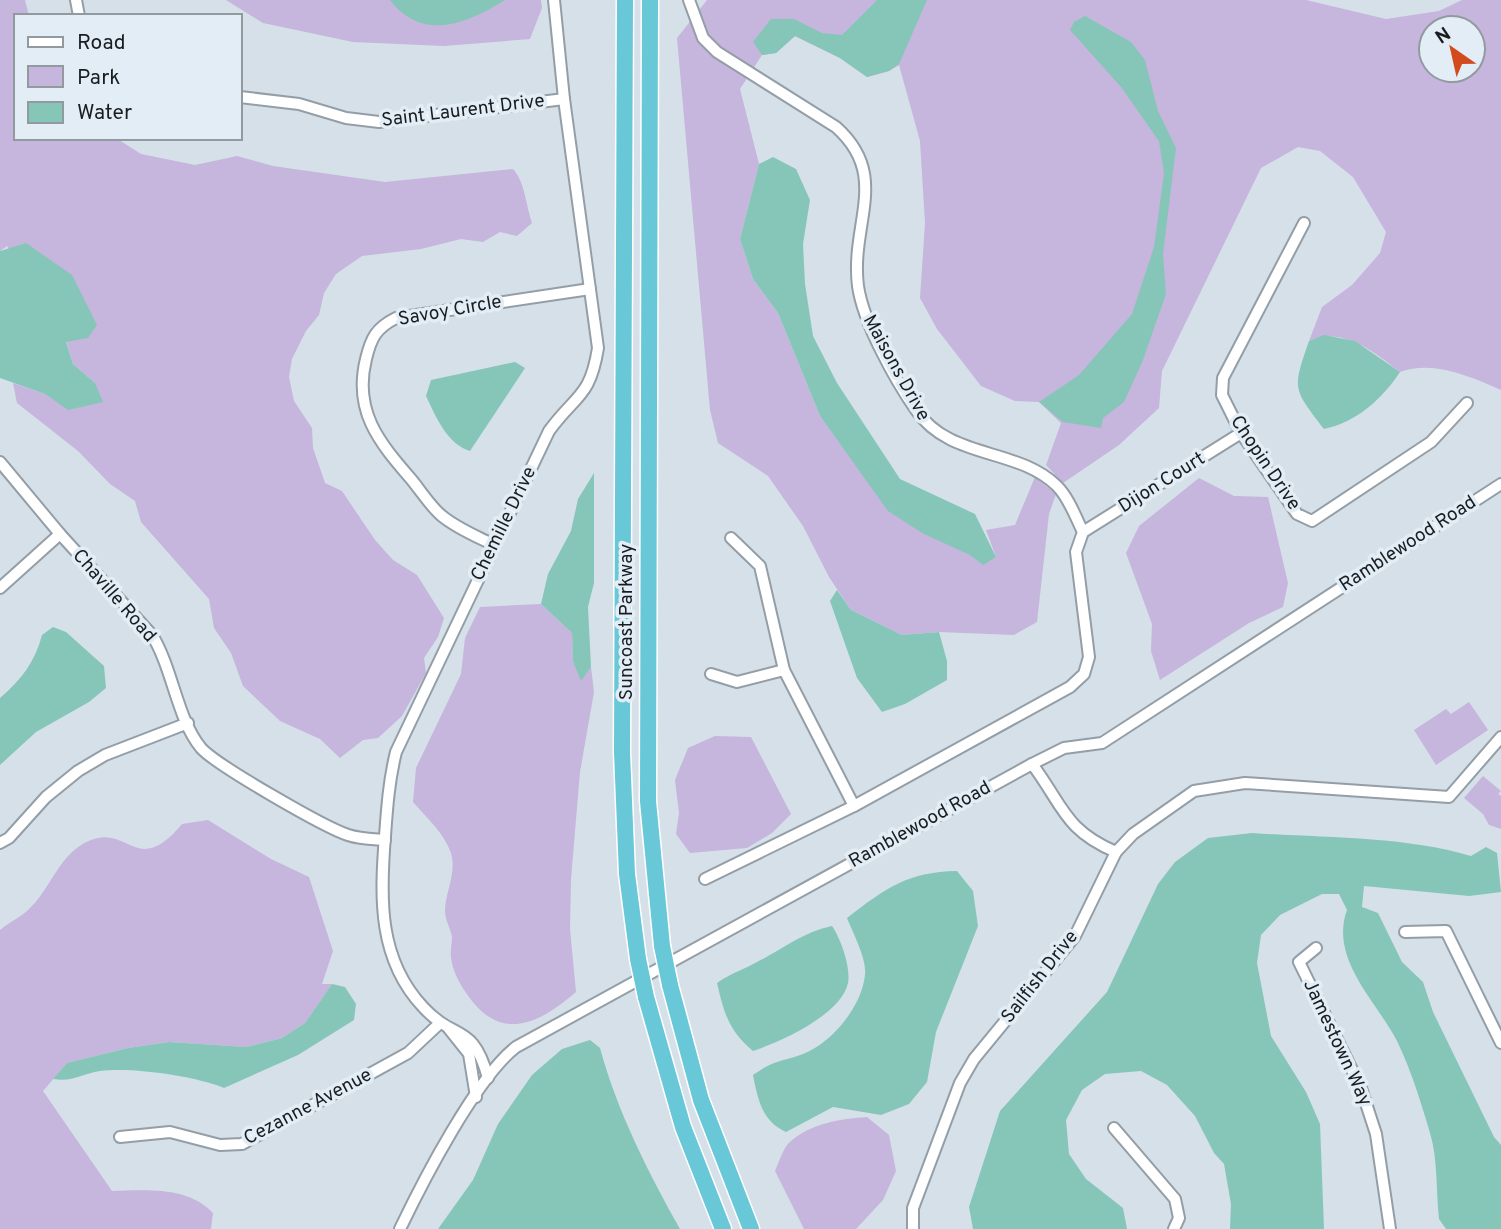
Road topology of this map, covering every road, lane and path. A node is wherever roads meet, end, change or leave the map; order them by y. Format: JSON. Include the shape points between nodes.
{"nodes":[{"id":1,"x":554,"y":0,"type":"edge"},
{"id":2,"x":625,"y":0,"type":"edge"},
{"id":3,"x":650,"y":0,"type":"edge"},
{"id":4,"x":689,"y":0,"type":"edge"},
{"id":5,"x":242,"y":97,"type":"edge"},
{"id":6,"x":564,"y":99,"type":"junction"},
{"id":7,"x":1304,"y":223,"type":"dead end"},
{"id":8,"x":590,"y":289,"type":"junction"},
{"id":9,"x":1467,"y":403,"type":"dead end"},
{"id":10,"x":1241,"y":433,"type":"junction"},
{"id":11,"x":0,"y":462,"type":"edge"},
{"id":12,"x":1501,"y":484,"type":"edge"},
{"id":13,"x":1083,"y":532,"type":"junction"},
{"id":14,"x":60,"y":534,"type":"junction"},
{"id":15,"x":731,"y":538,"type":"dead end"},
{"id":16,"x":494,"y":545,"type":"junction"},
{"id":17,"x":0,"y":588,"type":"edge"},
{"id":18,"x":784,"y":670,"type":"junction"},
{"id":19,"x":712,"y":674,"type":"dead end"},
{"id":20,"x":188,"y":723,"type":"junction"},
{"id":21,"x":1501,"y":737,"type":"edge"},
{"id":22,"x":1032,"y":764,"type":"junction"},
{"id":23,"x":854,"y":806,"type":"junction"},
{"id":24,"x":385,"y":840,"type":"junction"},
{"id":25,"x":0,"y":843,"type":"edge"},
{"id":26,"x":1116,"y":852,"type":"junction"},
{"id":27,"x":705,"y":879,"type":"dead end"},
{"id":28,"x":1405,"y":932,"type":"dead end"},
{"id":29,"x":1316,"y":948,"type":"dead end"},
{"id":30,"x":445,"y":1026,"type":"junction"},
{"id":31,"x":1501,"y":1043,"type":"edge"},
{"id":32,"x":473,"y":1051,"type":"junction"},
{"id":33,"x":498,"y":1063,"type":"junction"},
{"id":34,"x":488,"y":1078,"type":"junction"},
{"id":35,"x":475,"y":1097,"type":"junction"},
{"id":36,"x":1114,"y":1128,"type":"dead end"},
{"id":37,"x":120,"y":1138,"type":"dead end"},
{"id":38,"x":400,"y":1229,"type":"edge"},
{"id":39,"x":723,"y":1229,"type":"edge"},
{"id":40,"x":751,"y":1229,"type":"edge"},
{"id":41,"x":913,"y":1229,"type":"edge"},
{"id":42,"x":1174,"y":1229,"type":"edge"},
{"id":43,"x":1390,"y":1229,"type":"edge"}],
"edges":[{"from":1,"to":6,"type":"street","name":"Chemille Drive"},
{"from":2,"to":39,"type":"highway","name":"Suncoast Parkway","bridge":true,"via":[[622,766],[627,874],[646,997],[683,1128]]},
{"from":3,"to":40,"type":"highway","name":"Suncoast Parkway","bridge":true,"via":[[648,800],[670,985],[701,1100]]},
{"from":4,"to":13,"type":"street","name":"Maisons Drive","via":[[703,38],[717,52],[836,127],[862,159],[866,182],[857,251],[864,313],[915,410],[933,431],[954,444],[1041,472],[1060,488]]},
{"from":5,"to":6,"type":"street","name":"Saint Laurent Drive","via":[[379,122]]},
{"from":6,"to":8,"type":"street","name":"Chemille Drive"},
{"from":7,"to":10,"type":"street","name":"Chopin Drive","via":[[1223,378],[1222,395]]},
{"from":8,"to":16,"type":"street","name":"Chemille Drive","via":[[598,348],[594,375],[583,395],[549,431]]},
{"from":8,"to":16,"type":"street","name":"Savoy Circle","via":[[396,318],[381,326],[371,339],[363,392],[378,442],[440,514]]},
{"from":9,"to":10,"type":"street","name":"Chopin Drive","via":[[1431,442],[1312,521],[1297,514]]},
{"from":10,"to":13,"type":"street","name":"Dijon Court"},
{"from":11,"to":14,"type":"street","name":"Chaville Road"},
{"from":12,"to":22,"type":"street","name":"Ramblewood Road","via":[[1102,743],[1064,748]]},
{"from":13,"to":23,"type":"street","via":[[1076,552],[1089,657],[1084,674],[1070,687]]},
{"from":14,"to":17,"type":"street"},
{"from":14,"to":20,"type":"street","name":"Chaville Road","via":[[152,635],[164,654]]},
{"from":15,"to":18,"type":"street","via":[[760,566]]},
{"from":16,"to":24,"type":"street","name":"Chemille Drive","via":[[396,752]]},
{"from":18,"to":19,"type":"street","via":[[737,682]]},
{"from":18,"to":23,"type":"street"},
{"from":20,"to":24,"type":"street","name":"Chaville Road","via":[[200,747],[219,764],[344,834]]},
{"from":20,"to":25,"type":"street","via":[[105,755],[78,771]]},
{"from":21,"to":26,"type":"street","name":"Sailfish Drive","via":[[1449,797],[1245,783],[1194,792],[1133,834]]},
{"from":22,"to":26,"type":"street","via":[[1077,830],[1091,842]]},
{"from":22,"to":33,"type":"street","name":"Ramblewood Road","via":[[516,1047]]},
{"from":23,"to":27,"type":"street"},
{"from":24,"to":30,"type":"street","name":"Chemille Drive","via":[[380,900],[387,945],[408,988]]},
{"from":26,"to":41,"type":"street","name":"Sailfish Drive","via":[[1075,936],[974,1059],[960,1083],[913,1208]]},
{"from":28,"to":31,"type":"street","via":[[1446,931]]},
{"from":29,"to":43,"type":"street","name":"Jamestown Way","via":[[1299,962],[1362,1088],[1376,1135]]},
{"from":30,"to":32,"type":"street","name":"Chemille Drive"},
{"from":30,"to":37,"type":"street","name":"Cezanne Avenue","via":[[408,1053],[242,1144],[220,1146],[170,1132]]},
{"from":32,"to":33,"type":"street","name":"Chemille Drive","via":[[485,1050]]},
{"from":32,"to":34,"type":"street","name":"Chemille Drive"},
{"from":32,"to":35,"type":"street"},
{"from":33,"to":34,"type":"street","name":"Ramblewood Road"},
{"from":34,"to":35,"type":"street","name":"Ramblewood Road"},
{"from":35,"to":38,"type":"street","name":"Ramblewood Road"},
{"from":36,"to":42,"type":"street","via":[[1175,1199],[1178,1219]]}]}
